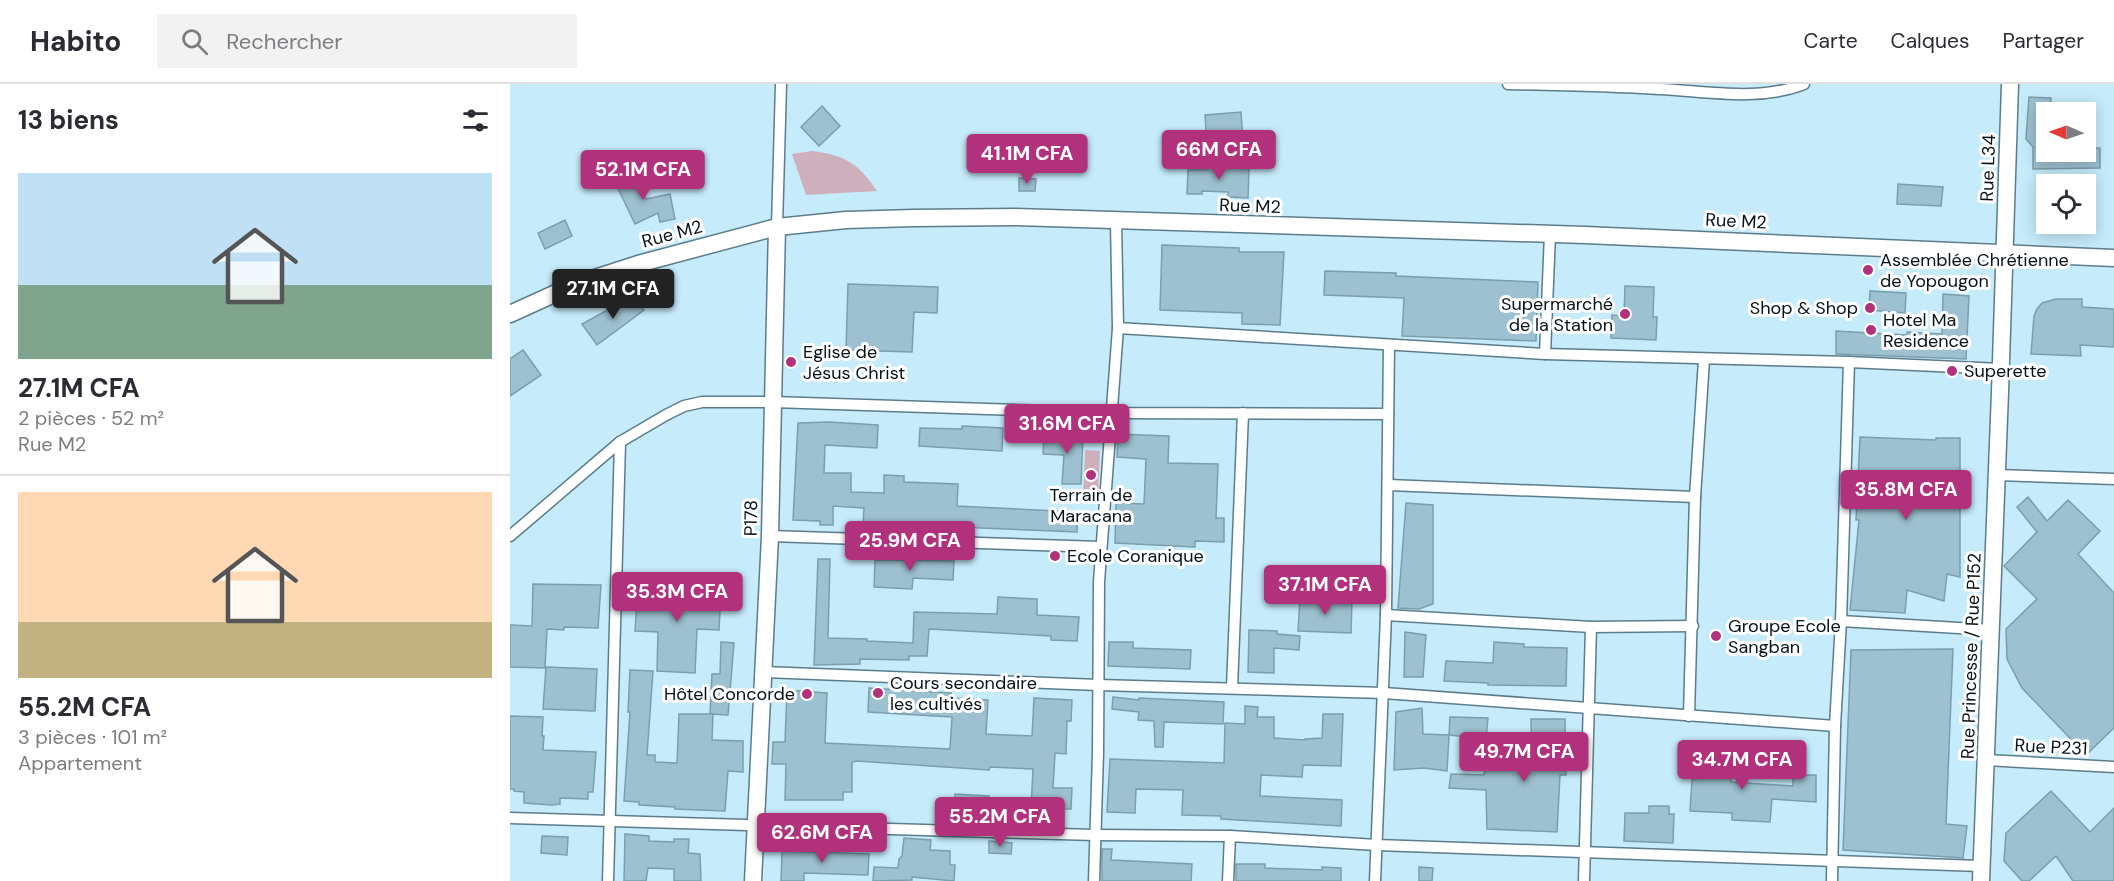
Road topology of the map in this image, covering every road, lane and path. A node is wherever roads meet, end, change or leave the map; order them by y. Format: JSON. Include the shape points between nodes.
{"nodes":[{"id":1,"x":782,"y":84,"type":"edge"},
{"id":2,"x":1508,"y":84,"type":"edge"},
{"id":3,"x":1804,"y":84,"type":"edge"},
{"id":4,"x":2010,"y":84,"type":"edge"},
{"id":5,"x":1571,"y":85,"type":"edge"},
{"id":6,"x":1660,"y":86,"type":"edge"},
{"id":7,"x":1748,"y":89,"type":"edge"},
{"id":8,"x":1116,"y":221,"type":"junction"},
{"id":9,"x":777,"y":227,"type":"junction"},
{"id":10,"x":1550,"y":234,"type":"junction"},
{"id":11,"x":2004,"y":252,"type":"junction"},
{"id":12,"x":2114,"y":258,"type":"edge"},
{"id":13,"x":510,"y":314,"type":"edge"},
{"id":14,"x":1118,"y":328,"type":"junction"},
{"id":15,"x":1389,"y":345,"type":"junction"},
{"id":16,"x":1545,"y":354,"type":"junction"},
{"id":17,"x":1704,"y":360,"type":"junction"},
{"id":18,"x":1849,"y":362,"type":"junction"},
{"id":19,"x":2001,"y":369,"type":"junction"},
{"id":20,"x":773,"y":402,"type":"junction"},
{"id":21,"x":1111,"y":413,"type":"junction"},
{"id":22,"x":1243,"y":413,"type":"junction"},
{"id":23,"x":1388,"y":414,"type":"junction"},
{"id":24,"x":620,"y":442,"type":"junction"},
{"id":25,"x":1997,"y":475,"type":"junction"},
{"id":26,"x":2114,"y":478,"type":"edge"},
{"id":27,"x":1388,"y":486,"type":"junction"},
{"id":28,"x":1695,"y":497,"type":"junction"},
{"id":29,"x":510,"y":536,"type":"edge"},
{"id":30,"x":770,"y":536,"type":"junction"},
{"id":31,"x":1101,"y":547,"type":"junction"},
{"id":32,"x":1386,"y":615,"type":"junction"},
{"id":33,"x":1841,"y":621,"type":"junction"},
{"id":34,"x":1693,"y":626,"type":"junction"},
{"id":35,"x":1591,"y":627,"type":"junction"},
{"id":36,"x":1992,"y":630,"type":"junction"},
{"id":37,"x":764,"y":672,"type":"junction"},
{"id":38,"x":1098,"y":685,"type":"junction"},
{"id":39,"x":1232,"y":688,"type":"junction"},
{"id":40,"x":1383,"y":693,"type":"junction"},
{"id":41,"x":1590,"y":707,"type":"junction"},
{"id":42,"x":1689,"y":716,"type":"junction"},
{"id":43,"x":1835,"y":726,"type":"junction"},
{"id":44,"x":1986,"y":760,"type":"junction"},
{"id":45,"x":2114,"y":767,"type":"edge"},
{"id":46,"x":510,"y":818,"type":"edge"},
{"id":47,"x":610,"y":822,"type":"junction"},
{"id":48,"x":755,"y":826,"type":"junction"},
{"id":49,"x":1095,"y":835,"type":"junction"},
{"id":50,"x":1230,"y":836,"type":"junction"},
{"id":51,"x":1377,"y":845,"type":"junction"},
{"id":52,"x":1584,"y":850,"type":"junction"},
{"id":53,"x":1833,"y":859,"type":"junction"},
{"id":54,"x":1981,"y":873,"type":"edge"},
{"id":55,"x":608,"y":881,"type":"edge"},
{"id":56,"x":753,"y":881,"type":"edge"},
{"id":57,"x":1094,"y":881,"type":"edge"},
{"id":58,"x":1228,"y":881,"type":"edge"},
{"id":59,"x":1376,"y":881,"type":"edge"},
{"id":60,"x":1584,"y":881,"type":"edge"},
{"id":61,"x":1832,"y":881,"type":"edge"}],
"edges":[{"from":1,"to":9,"type":"street"},
{"from":2,"to":5,"type":"street"},
{"from":3,"to":7,"type":"street","via":[[1769,92]]},
{"from":4,"to":11,"type":"main road","name":"Rue L34"},
{"from":5,"to":6,"type":"street"},
{"from":6,"to":7,"type":"street"},
{"from":8,"to":9,"type":"main road","name":"Rue M2","via":[[914,218]]},
{"from":8,"to":10,"type":"main road","name":"Rue M2"},
{"from":8,"to":14,"type":"street"},
{"from":9,"to":13,"type":"main road","name":"Rue M2","via":[[576,284]]},
{"from":9,"to":20,"type":"main road","name":"P178"},
{"from":10,"to":11,"type":"main road","name":"Rue M2"},
{"from":10,"to":16,"type":"street"},
{"from":11,"to":12,"type":"main road","name":"Rue M2"},
{"from":11,"to":19,"type":"main road","name":"Rue Princesse / Rue P152"},
{"from":14,"to":15,"type":"street"},
{"from":14,"to":21,"type":"street"},
{"from":15,"to":16,"type":"street"},
{"from":15,"to":23,"type":"street"},
{"from":16,"to":17,"type":"street"},
{"from":17,"to":18,"type":"street"},
{"from":17,"to":28,"type":"street"},
{"from":18,"to":19,"type":"street"},
{"from":18,"to":33,"type":"street"},
{"from":19,"to":25,"type":"main road","name":"Rue Princesse / Rue P152"},
{"from":20,"to":21,"type":"street"},
{"from":20,"to":24,"type":"street","via":[[702,402],[684,406]]},
{"from":20,"to":30,"type":"main road","name":"P178"},
{"from":21,"to":22,"type":"street"},
{"from":21,"to":31,"type":"street"},
{"from":22,"to":23,"type":"street"},
{"from":22,"to":39,"type":"street"},
{"from":23,"to":27,"type":"street"},
{"from":24,"to":29,"type":"street"},
{"from":24,"to":47,"type":"street"},
{"from":25,"to":26,"type":"street"},
{"from":25,"to":36,"type":"main road","name":"Rue Princesse / Rue P152"},
{"from":27,"to":28,"type":"street"},
{"from":27,"to":32,"type":"street"},
{"from":28,"to":34,"type":"street"},
{"from":30,"to":31,"type":"street"},
{"from":30,"to":37,"type":"main road","name":"P178"},
{"from":31,"to":38,"type":"street"},
{"from":32,"to":35,"type":"street"},
{"from":32,"to":40,"type":"street"},
{"from":33,"to":36,"type":"street"},
{"from":33,"to":43,"type":"street"},
{"from":34,"to":35,"type":"street"},
{"from":34,"to":42,"type":"street"},
{"from":35,"to":41,"type":"street"},
{"from":36,"to":44,"type":"main road","name":"Rue Princesse / Rue P152"},
{"from":37,"to":38,"type":"street"},
{"from":37,"to":48,"type":"main road","name":"P178"},
{"from":38,"to":39,"type":"street"},
{"from":38,"to":49,"type":"street"},
{"from":39,"to":40,"type":"street"},
{"from":40,"to":41,"type":"street"},
{"from":40,"to":51,"type":"street"},
{"from":41,"to":42,"type":"street"},
{"from":41,"to":52,"type":"street"},
{"from":42,"to":43,"type":"street"},
{"from":43,"to":53,"type":"street"},
{"from":44,"to":45,"type":"street","name":"Rue P231"},
{"from":44,"to":54,"type":"main road","name":"Rue Princesse / Rue P152"},
{"from":46,"to":47,"type":"street"},
{"from":47,"to":48,"type":"street"},
{"from":47,"to":55,"type":"street"},
{"from":48,"to":49,"type":"street"},
{"from":48,"to":56,"type":"main road","name":"P178"},
{"from":49,"to":50,"type":"street"},
{"from":49,"to":57,"type":"street"},
{"from":50,"to":51,"type":"street"},
{"from":50,"to":58,"type":"street"},
{"from":51,"to":52,"type":"street"},
{"from":51,"to":59,"type":"street"},
{"from":52,"to":53,"type":"street"},
{"from":52,"to":60,"type":"street"},
{"from":53,"to":54,"type":"street"},
{"from":53,"to":61,"type":"street"}]}
